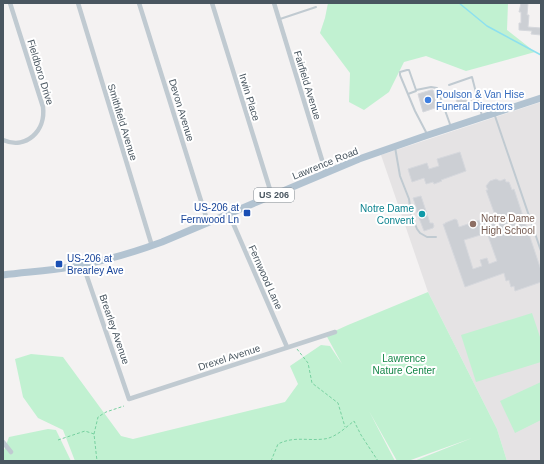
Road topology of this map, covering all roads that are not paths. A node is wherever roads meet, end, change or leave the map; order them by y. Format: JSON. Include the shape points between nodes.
{"nodes":[{"id":1,"x":10,"y":3,"type":"edge"},
{"id":2,"x":78,"y":3,"type":"edge"},
{"id":3,"x":139,"y":3,"type":"edge"},
{"id":4,"x":212,"y":3,"type":"edge"},
{"id":5,"x":274,"y":3,"type":"edge"},
{"id":6,"x":316,"y":7,"type":"dead end"},
{"id":7,"x":279,"y":20,"type":"junction"},
{"id":8,"x":449,"y":85,"type":"dead end"},
{"id":9,"x":416,"y":90,"type":"junction"},
{"id":10,"x":408,"y":94,"type":"junction"},
{"id":11,"x":541,"y":98,"type":"edge"},
{"id":12,"x":495,"y":113,"type":"junction"},
{"id":13,"x":483,"y":117,"type":"junction"},
{"id":14,"x":451,"y":127,"type":"junction"},
{"id":15,"x":428,"y":135,"type":"junction"},
{"id":16,"x":3,"y":140,"type":"edge"},
{"id":17,"x":395,"y":146,"type":"junction"},
{"id":18,"x":326,"y":173,"type":"junction"},
{"id":19,"x":272,"y":196,"type":"junction"},
{"id":20,"x":229,"y":214,"type":"junction"},
{"id":21,"x":208,"y":223,"type":"junction"},
{"id":22,"x":436,"y":238,"type":"dead end"},
{"id":23,"x":152,"y":246,"type":"junction"},
{"id":24,"x":541,"y":251,"type":"edge"},
{"id":25,"x":83,"y":265,"type":"junction"},
{"id":26,"x":3,"y":275,"type":"edge"},
{"id":27,"x":335,"y":332,"type":"dead end"},
{"id":28,"x":287,"y":347,"type":"junction"},
{"id":29,"x":129,"y":399,"type":"joint"},
{"id":30,"x":3,"y":442,"type":"edge"},
{"id":31,"x":11,"y":452,"type":"dead end"}],
"edges":[{"from":1,"to":16,"type":"street","name":"Fieldboro Drive","via":[[44,114],[41,126],[33,136],[17,143]]},
{"from":2,"to":23,"type":"street","name":"Smithfield Avenue"},
{"from":3,"to":21,"type":"street","name":"Devon Avenue"},
{"from":4,"to":19,"type":"street","name":"Irwin Place"},
{"from":5,"to":7,"type":"street","name":"Fairfield Avenue"},
{"from":6,"to":7,"type":"lane"},
{"from":7,"to":18,"type":"street","name":"Fairfield Avenue"},
{"from":8,"to":13,"type":"lane","via":[[472,77]]},
{"from":9,"to":10,"type":"lane"},
{"from":9,"to":10,"type":"lane","via":[[409,70],[400,72]]},
{"from":9,"to":14,"type":"lane","via":[[431,86],[437,88]]},
{"from":10,"to":15,"type":"lane"},
{"from":11,"to":12,"type":"main road","name":"Lawrence Road","number":"US 206"},
{"from":12,"to":13,"type":"main road","name":"Lawrence Road","number":"US 206"},
{"from":12,"to":24,"type":"lane"},
{"from":13,"to":14,"type":"main road","name":"Lawrence Road","number":"US 206"},
{"from":14,"to":15,"type":"main road","name":"Lawrence Road","number":"US 206"},
{"from":15,"to":17,"type":"main road","name":"Lawrence Road","number":"US 206"},
{"from":17,"to":18,"type":"main road","name":"Lawrence Road","number":"US 206"},
{"from":17,"to":22,"type":"lane","via":[[400,176],[417,229],[427,237]]},
{"from":18,"to":19,"type":"main road","name":"Lawrence Road","number":"US 206"},
{"from":19,"to":20,"type":"main road","name":"Lawrence Road","number":"US 206"},
{"from":20,"to":21,"type":"main road","name":"Lawrence Road","number":"US 206"},
{"from":20,"to":28,"type":"street","name":"Fernwood Lane"},
{"from":21,"to":23,"type":"main road","name":"Lawrence Road","number":"US 206"},
{"from":23,"to":25,"type":"main road","name":"Lawrence Road","number":"US 206"},
{"from":25,"to":26,"type":"main road","name":"Lawrence Road","number":"US 206"},
{"from":25,"to":29,"type":"street","name":"Brearley Avenue"},
{"from":27,"to":28,"type":"street","name":"Drexel Avenue"},
{"from":28,"to":29,"type":"street","name":"Drexel Avenue"},
{"from":30,"to":31,"type":"street"}]}
